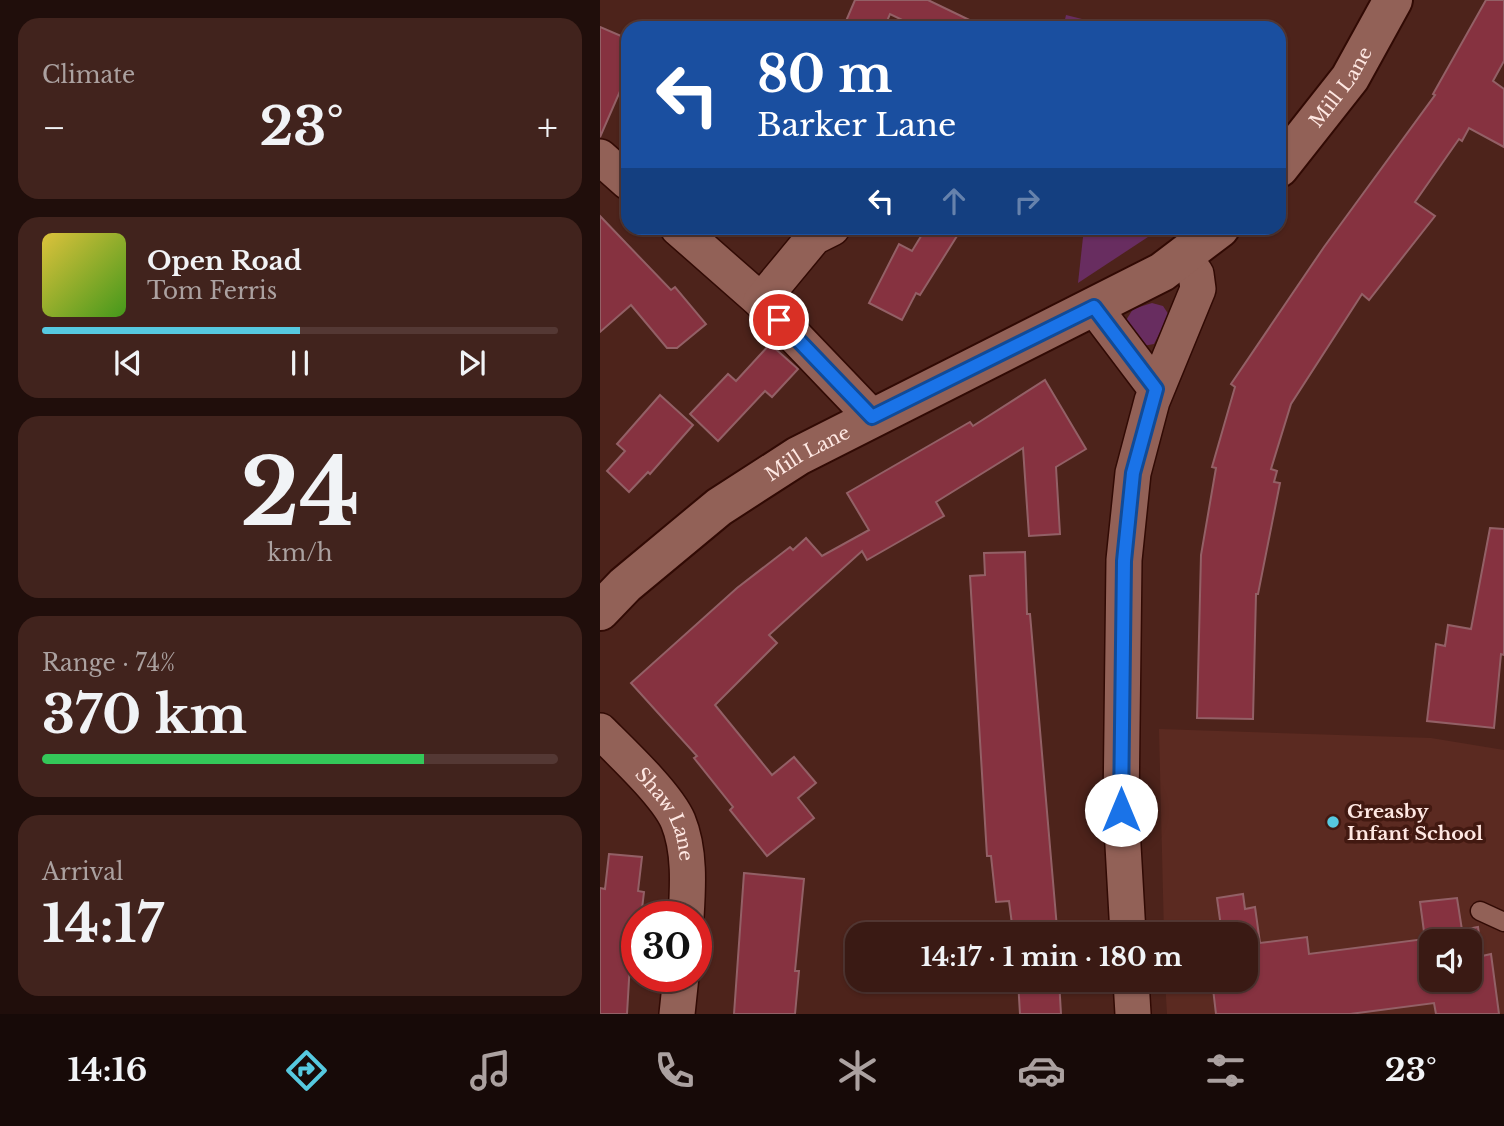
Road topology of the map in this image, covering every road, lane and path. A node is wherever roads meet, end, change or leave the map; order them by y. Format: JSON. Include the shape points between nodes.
{"nodes":[{"id":1,"x":1393,"y":0,"type":"edge"},
{"id":2,"x":600,"y":157,"type":"edge"},
{"id":3,"x":1286,"y":159,"type":"edge"},
{"id":4,"x":621,"y":176,"type":"edge"},
{"id":5,"x":686,"y":235,"type":"edge"},
{"id":6,"x":818,"y":235,"type":"edge"},
{"id":7,"x":1211,"y":235,"type":"edge"},
{"id":8,"x":1183,"y":256,"type":"junction"},
{"id":9,"x":761,"y":301,"type":"junction"},
{"id":10,"x":1094,"y":307,"type":"junction"},
{"id":11,"x":1156,"y":389,"type":"junction"},
{"id":12,"x":872,"y":417,"type":"junction"},
{"id":13,"x":600,"y":611,"type":"edge"},
{"id":14,"x":600,"y":731,"type":"edge"},
{"id":15,"x":686,"y":901,"type":"edge"},
{"id":16,"x":1480,"y":911,"type":"dead end"},
{"id":17,"x":1127,"y":922,"type":"edge"},
{"id":18,"x":1504,"y":922,"type":"edge"},
{"id":19,"x":679,"y":992,"type":"edge"},
{"id":20,"x":1132,"y":992,"type":"edge"},
{"id":21,"x":677,"y":1014,"type":"edge"},
{"id":22,"x":1133,"y":1014,"type":"edge"}],
"edges":[{"from":1,"to":3,"type":"street","name":"Mill Lane","via":[[1350,78]]},
{"from":2,"to":4,"type":"street"},
{"from":5,"to":9,"type":"street"},
{"from":6,"to":9,"type":"street"},
{"from":7,"to":8,"type":"street","name":"Mill Lane"},
{"from":8,"to":10,"type":"street","name":"Mill Lane"},
{"from":8,"to":11,"type":"street","via":[[1196,274],[1198,289]]},
{"from":9,"to":12,"type":"street"},
{"from":10,"to":11,"type":"street"},
{"from":10,"to":12,"type":"street","name":"Mill Lane"},
{"from":11,"to":17,"type":"street","via":[[1133,473],[1124,561],[1121,810]]},
{"from":12,"to":13,"type":"street","name":"Mill Lane","via":[[798,456],[720,507]]},
{"from":14,"to":15,"type":"street","name":"Shaw Lane","via":[[637,768],[677,820],[686,858]]},
{"from":16,"to":18,"type":"lane"},
{"from":19,"to":21,"type":"street"},
{"from":20,"to":22,"type":"street"}]}
